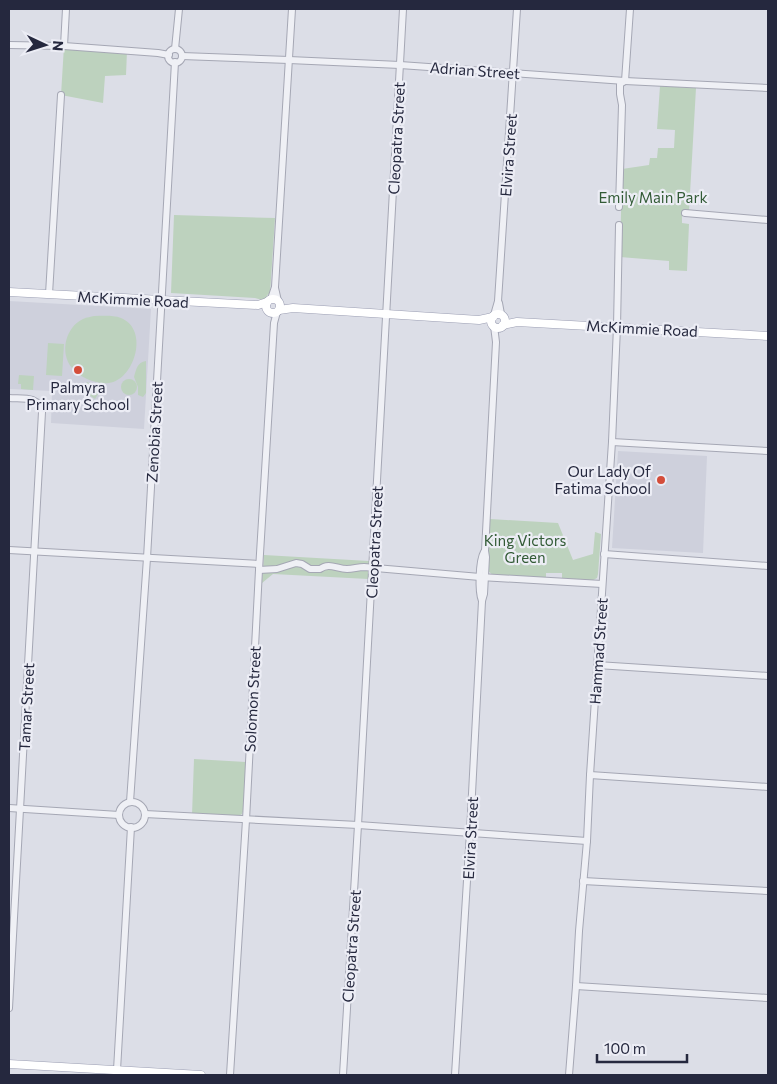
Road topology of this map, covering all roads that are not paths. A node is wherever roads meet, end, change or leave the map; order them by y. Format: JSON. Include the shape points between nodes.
{"nodes":[{"id":1,"x":66,"y":9,"type":"edge"},
{"id":2,"x":179,"y":9,"type":"edge"},
{"id":3,"x":292,"y":9,"type":"edge"},
{"id":4,"x":404,"y":9,"type":"edge"},
{"id":5,"x":517,"y":9,"type":"edge"},
{"id":6,"x":630,"y":9,"type":"edge"},
{"id":7,"x":9,"y":44,"type":"edge"},
{"id":8,"x":64,"y":46,"type":"junction"},
{"id":9,"x":175,"y":49,"type":"junction"},
{"id":10,"x":169,"y":55,"type":"junction"},
{"id":11,"x":182,"y":56,"type":"junction"},
{"id":12,"x":289,"y":60,"type":"junction"},
{"id":13,"x":175,"y":62,"type":"junction"},
{"id":14,"x":400,"y":66,"type":"junction"},
{"id":15,"x":513,"y":73,"type":"junction"},
{"id":16,"x":625,"y":81,"type":"junction"},
{"id":17,"x":768,"y":88,"type":"edge"},
{"id":18,"x":61,"y":95,"type":"dead end"},
{"id":19,"x":619,"y":208,"type":"dead end"},
{"id":20,"x":685,"y":213,"type":"dead end"},
{"id":21,"x":768,"y":220,"type":"edge"},
{"id":22,"x":618,"y":225,"type":"dead end"},
{"id":23,"x":9,"y":292,"type":"edge"},
{"id":24,"x":49,"y":294,"type":"junction"},
{"id":25,"x":162,"y":300,"type":"junction"},
{"id":26,"x":274,"y":306,"type":"junction"},
{"id":27,"x":387,"y":314,"type":"junction"},
{"id":28,"x":498,"y":321,"type":"junction"},
{"id":29,"x":618,"y":326,"type":"junction"},
{"id":30,"x":768,"y":336,"type":"edge"},
{"id":31,"x":9,"y":398,"type":"edge"},
{"id":32,"x":612,"y":442,"type":"junction"},
{"id":33,"x":768,"y":451,"type":"edge"},
{"id":34,"x":9,"y":550,"type":"edge"},
{"id":35,"x":34,"y":551,"type":"junction"},
{"id":36,"x":604,"y":554,"type":"junction"},
{"id":37,"x":147,"y":558,"type":"junction"},
{"id":38,"x":768,"y":566,"type":"edge"},
{"id":39,"x":259,"y":567,"type":"junction"},
{"id":40,"x":372,"y":568,"type":"junction"},
{"id":41,"x":482,"y":577,"type":"junction"},
{"id":42,"x":602,"y":584,"type":"junction"},
{"id":43,"x":597,"y":666,"type":"junction"},
{"id":44,"x":768,"y":676,"type":"edge"},
{"id":45,"x":590,"y":775,"type":"junction"},
{"id":46,"x":768,"y":787,"type":"edge"},
{"id":47,"x":130,"y":802,"type":"junction"},
{"id":48,"x":9,"y":808,"type":"edge"},
{"id":49,"x":20,"y":808,"type":"junction"},
{"id":50,"x":144,"y":814,"type":"junction"},
{"id":51,"x":119,"y":815,"type":"junction"},
{"id":52,"x":246,"y":820,"type":"junction"},
{"id":53,"x":358,"y":826,"type":"junction"},
{"id":54,"x":131,"y":827,"type":"junction"},
{"id":55,"x":470,"y":832,"type":"junction"},
{"id":56,"x":586,"y":841,"type":"junction"},
{"id":57,"x":584,"y":881,"type":"junction"},
{"id":58,"x":768,"y":891,"type":"edge"},
{"id":59,"x":576,"y":986,"type":"junction"},
{"id":60,"x":768,"y":998,"type":"edge"},
{"id":61,"x":9,"y":1008,"type":"edge"},
{"id":62,"x":9,"y":1064,"type":"edge"},
{"id":63,"x":118,"y":1073,"type":"edge"},
{"id":64,"x":201,"y":1075,"type":"edge"},
{"id":65,"x":230,"y":1075,"type":"edge"},
{"id":66,"x":343,"y":1075,"type":"edge"},
{"id":67,"x":455,"y":1075,"type":"edge"},
{"id":68,"x":569,"y":1075,"type":"edge"}],
"edges":[{"from":1,"to":8,"type":"street"},
{"from":2,"to":9,"type":"street"},
{"from":3,"to":12,"type":"street","name":"Solomon Street"},
{"from":4,"to":14,"type":"street","name":"Cleopatra Street"},
{"from":5,"to":15,"type":"street","name":"Elvira Street"},
{"from":6,"to":16,"type":"street"},
{"from":7,"to":8,"type":"street"},
{"from":8,"to":10,"type":"street"},
{"from":9,"to":10,"type":"street"},
{"from":9,"to":11,"type":"street"},
{"from":10,"to":13,"type":"street"},
{"from":11,"to":12,"type":"street","name":"Adrian Street"},
{"from":11,"to":13,"type":"street"},
{"from":12,"to":14,"type":"street","name":"Adrian Street"},
{"from":12,"to":26,"type":"street","name":"Solomon Street"},
{"from":13,"to":25,"type":"street","name":"Zenobia Street"},
{"from":14,"to":15,"type":"street","name":"Adrian Street"},
{"from":14,"to":27,"type":"street","name":"Cleopatra Street"},
{"from":15,"to":16,"type":"street","name":"Adrian Street"},
{"from":15,"to":28,"type":"street","name":"Elvira Street"},
{"from":16,"to":17,"type":"street","name":"Adrian Street"},
{"from":16,"to":19,"type":"street","via":[[620,84]]},
{"from":18,"to":24,"type":"street"},
{"from":20,"to":21,"type":"street"},
{"from":22,"to":29,"type":"street","name":"Hammad Street"},
{"from":23,"to":24,"type":"main road","name":"McKimmie Road"},
{"from":24,"to":25,"type":"main road","name":"McKimmie Road"},
{"from":25,"to":26,"type":"main road","name":"McKimmie Road"},
{"from":25,"to":37,"type":"street","name":"Zenobia Street"},
{"from":26,"to":27,"type":"main road"},
{"from":26,"to":39,"type":"street","name":"Solomon Street"},
{"from":27,"to":28,"type":"main road"},
{"from":27,"to":40,"type":"street","name":"Cleopatra Street"},
{"from":28,"to":29,"type":"main road","name":"McKimmie Road"},
{"from":28,"to":41,"type":"street","name":"Elvira Street"},
{"from":29,"to":30,"type":"main road","name":"McKimmie Road"},
{"from":29,"to":32,"type":"street","name":"Hammad Street"},
{"from":31,"to":35,"type":"street","name":"Tamar Street","via":[[37,401],[42,412]]},
{"from":32,"to":33,"type":"street"},
{"from":32,"to":36,"type":"street","name":"Hammad Street"},
{"from":34,"to":35,"type":"street"},
{"from":35,"to":37,"type":"street"},
{"from":35,"to":49,"type":"street","name":"Tamar Street"},
{"from":36,"to":38,"type":"street"},
{"from":36,"to":42,"type":"street","name":"Hammad Street"},
{"from":37,"to":39,"type":"street"},
{"from":37,"to":47,"type":"street","name":"Zenobia Street"},
{"from":39,"to":40,"type":"street","via":[[277,569],[296,563],[310,569],[326,566]]},
{"from":39,"to":52,"type":"street","name":"Solomon Street"},
{"from":40,"to":41,"type":"street"},
{"from":40,"to":53,"type":"street","name":"Cleopatra Street"},
{"from":41,"to":42,"type":"street"},
{"from":41,"to":55,"type":"street","name":"Elvira Street"},
{"from":42,"to":43,"type":"street","name":"Hammad Street"},
{"from":43,"to":44,"type":"street"},
{"from":43,"to":45,"type":"street","name":"Hammad Street"},
{"from":45,"to":46,"type":"street"},
{"from":45,"to":56,"type":"street","name":"Hammad Street"},
{"from":47,"to":50,"type":"street","via":[[139,804]]},
{"from":47,"to":51,"type":"street","via":[[122,806]]},
{"from":48,"to":49,"type":"street"},
{"from":49,"to":51,"type":"street"},
{"from":49,"to":61,"type":"street","name":"Tamar Street"},
{"from":50,"to":52,"type":"street"},
{"from":50,"to":54,"type":"street","via":[[142,823]]},
{"from":51,"to":54,"type":"street","via":[[124,826]]},
{"from":52,"to":53,"type":"street"},
{"from":52,"to":65,"type":"street","name":"Solomon Street"},
{"from":53,"to":55,"type":"street"},
{"from":53,"to":66,"type":"street","name":"Cleopatra Street"},
{"from":54,"to":63,"type":"street"},
{"from":55,"to":56,"type":"street"},
{"from":55,"to":67,"type":"street","name":"Elvira Street"},
{"from":56,"to":57,"type":"street","name":"Hammad Street"},
{"from":57,"to":58,"type":"street"},
{"from":57,"to":59,"type":"street","name":"Hammad Street"},
{"from":59,"to":60,"type":"street"},
{"from":59,"to":68,"type":"street","name":"Hammad Street"},
{"from":62,"to":63,"type":"main road"},
{"from":63,"to":64,"type":"main road"}]}
